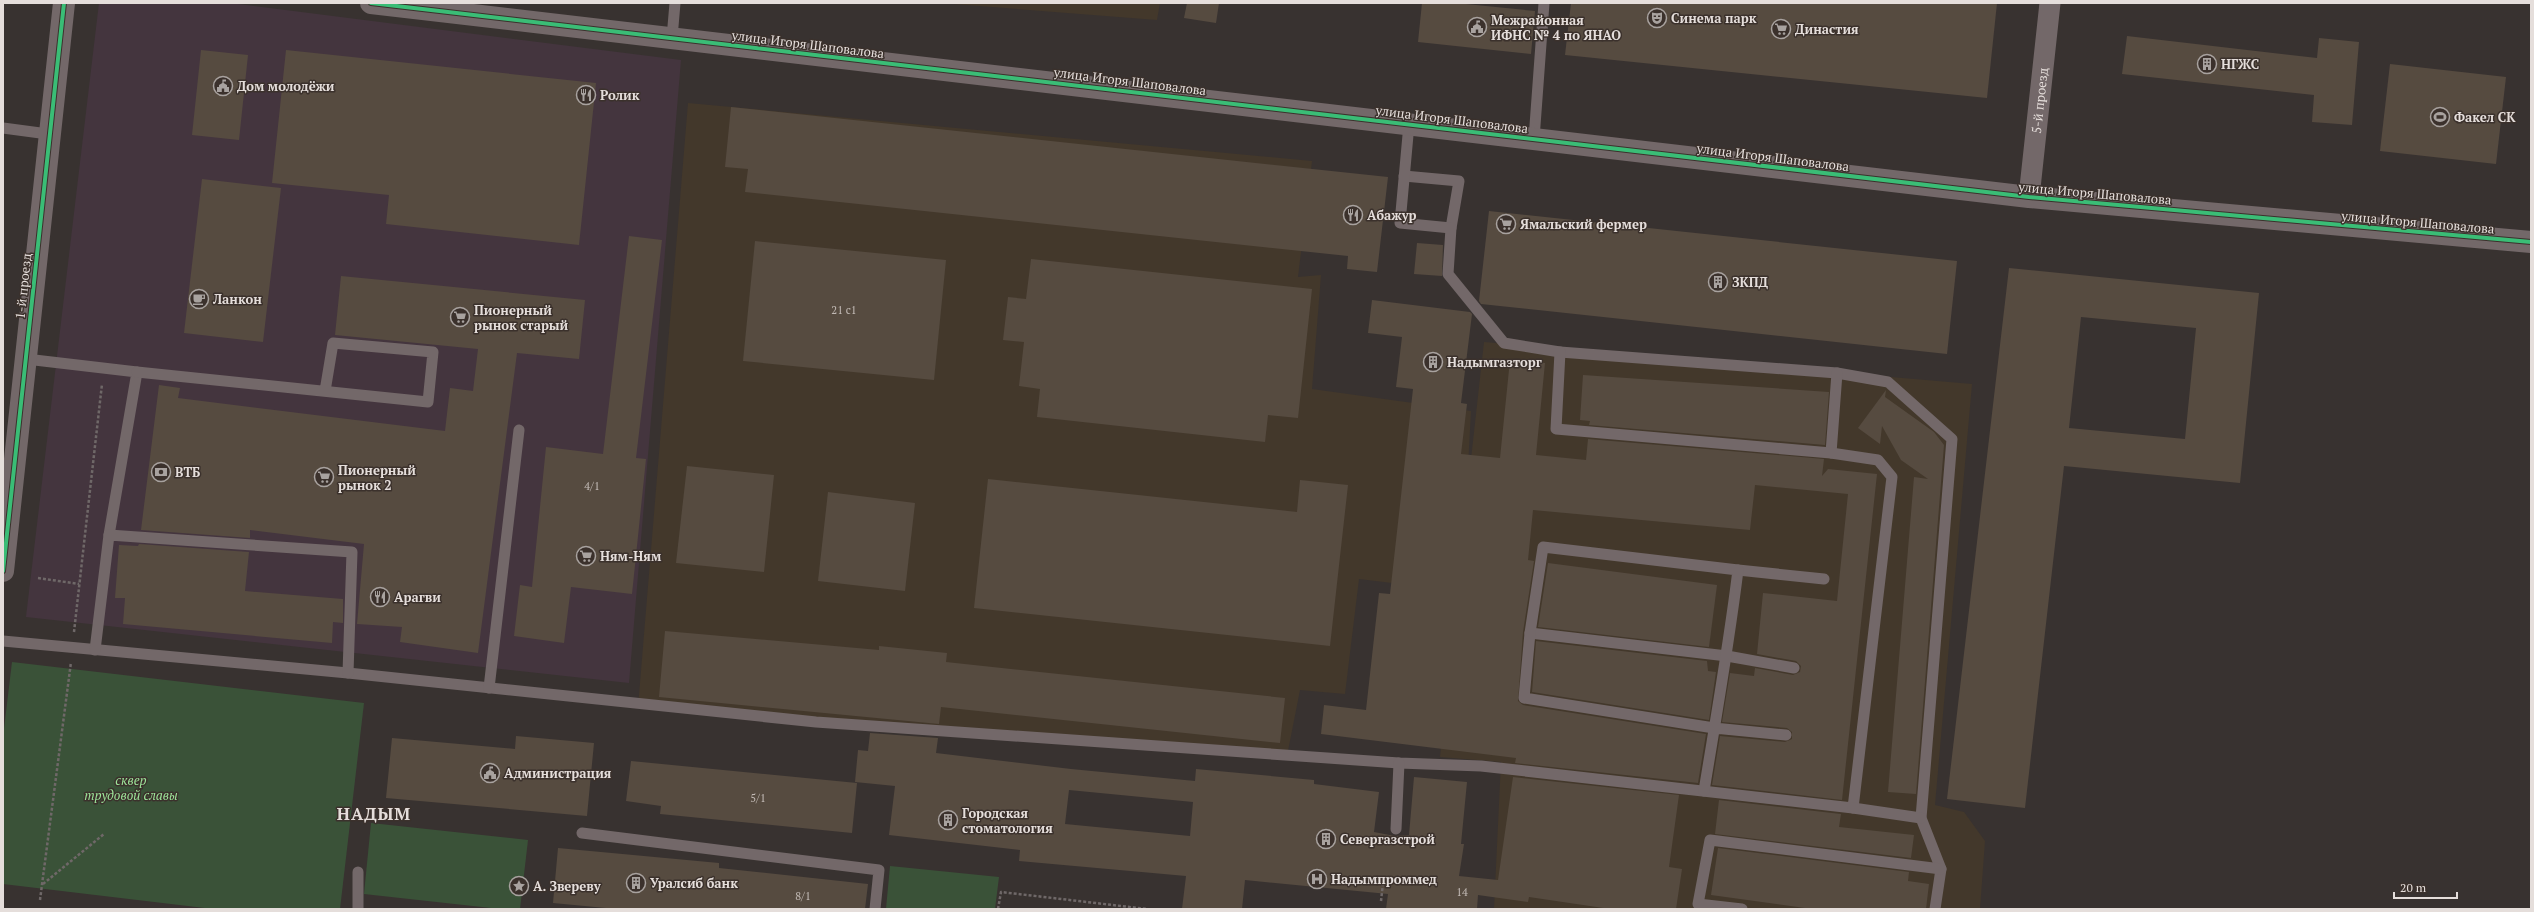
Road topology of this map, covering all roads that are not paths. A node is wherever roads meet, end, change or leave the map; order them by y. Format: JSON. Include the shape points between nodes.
{"nodes":[{"id":1,"x":64,"y":3,"type":"edge"},
{"id":2,"x":371,"y":3,"type":"edge"},
{"id":3,"x":675,"y":3,"type":"edge"},
{"id":4,"x":1544,"y":3,"type":"edge"},
{"id":5,"x":2050,"y":3,"type":"edge"},
{"id":6,"x":672,"y":38,"type":"junction"},
{"id":7,"x":1409,"y":124,"type":"junction"},
{"id":8,"x":3,"y":128,"type":"edge"},
{"id":9,"x":48,"y":134,"type":"junction"},
{"id":10,"x":1534,"y":139,"type":"junction"},
{"id":11,"x":1404,"y":176,"type":"junction"},
{"id":12,"x":2029,"y":197,"type":"junction"},
{"id":13,"x":1451,"y":228,"type":"junction"},
{"id":14,"x":2531,"y":242,"type":"edge"},
{"id":15,"x":1560,"y":352,"type":"junction"},
{"id":16,"x":26,"y":359,"type":"junction"},
{"id":17,"x":137,"y":372,"type":"junction"},
{"id":18,"x":1837,"y":373,"type":"junction"},
{"id":19,"x":325,"y":391,"type":"junction"},
{"id":20,"x":519,"y":430,"type":"dead end"},
{"id":21,"x":1831,"y":453,"type":"junction"},
{"id":22,"x":109,"y":535,"type":"junction"},
{"id":23,"x":1738,"y":570,"type":"junction"},
{"id":24,"x":3,"y":571,"type":"edge"},
{"id":25,"x":1824,"y":579,"type":"dead end"},
{"id":26,"x":1530,"y":633,"type":"junction"},
{"id":27,"x":3,"y":641,"type":"edge"},
{"id":28,"x":95,"y":650,"type":"junction"},
{"id":29,"x":1727,"y":656,"type":"junction"},
{"id":30,"x":1794,"y":668,"type":"dead end"},
{"id":31,"x":348,"y":673,"type":"junction"},
{"id":32,"x":489,"y":688,"type":"junction"},
{"id":33,"x":1714,"y":728,"type":"junction"},
{"id":34,"x":1786,"y":735,"type":"dead end"},
{"id":35,"x":1400,"y":763,"type":"junction"},
{"id":36,"x":1704,"y":791,"type":"junction"},
{"id":37,"x":1853,"y":808,"type":"junction"},
{"id":38,"x":1921,"y":818,"type":"junction"},
{"id":39,"x":1396,"y":829,"type":"dead end"},
{"id":40,"x":582,"y":833,"type":"dead end"},
{"id":41,"x":1941,"y":870,"type":"junction"},
{"id":42,"x":358,"y":872,"type":"dead end"},
{"id":43,"x":358,"y":909,"type":"edge"},
{"id":44,"x":875,"y":909,"type":"edge"},
{"id":45,"x":1742,"y":909,"type":"edge"},
{"id":46,"x":1935,"y":909,"type":"edge"}],
"edges":[{"from":1,"to":9,"type":"street","name":"1-й проезд"},
{"from":2,"to":6,"type":"street","name":"улица Игоря Шаповалова"},
{"from":3,"to":6,"type":"lane"},
{"from":4,"to":10,"type":"lane"},
{"from":5,"to":12,"type":"street","name":"5-й проезд"},
{"from":6,"to":7,"type":"street","name":"улица Игоря Шаповалова"},
{"from":7,"to":10,"type":"street","name":"улица Игоря Шаповалова"},
{"from":7,"to":11,"type":"lane"},
{"from":8,"to":9,"type":"lane"},
{"from":9,"to":16,"type":"street","name":"1-й проезд"},
{"from":10,"to":12,"type":"street","name":"улица Игоря Шаповалова"},
{"from":11,"to":13,"type":"lane","via":[[1400,223]]},
{"from":11,"to":13,"type":"lane","via":[[1459,181]]},
{"from":12,"to":14,"type":"street","name":"улица Игоря Шаповалова"},
{"from":13,"to":15,"type":"lane","via":[[1448,274],[1504,343]]},
{"from":15,"to":18,"type":"lane"},
{"from":15,"to":21,"type":"lane","via":[[1556,429]]},
{"from":16,"to":17,"type":"lane"},
{"from":16,"to":24,"type":"street","name":"1-й проезд"},
{"from":17,"to":19,"type":"lane"},
{"from":17,"to":22,"type":"lane"},
{"from":18,"to":21,"type":"lane"},
{"from":18,"to":38,"type":"lane","via":[[1888,382],[1952,438]]},
{"from":19,"to":19,"type":"lane","via":[[333,342],[433,352],[428,402]]},
{"from":20,"to":32,"type":"lane"},
{"from":21,"to":37,"type":"lane","via":[[1878,460],[1892,477]]},
{"from":22,"to":28,"type":"lane"},
{"from":22,"to":31,"type":"lane","via":[[352,552]]},
{"from":23,"to":25,"type":"lane"},
{"from":23,"to":26,"type":"lane","via":[[1543,547]]},
{"from":23,"to":29,"type":"lane"},
{"from":26,"to":29,"type":"lane"},
{"from":26,"to":33,"type":"lane","via":[[1524,698]]},
{"from":27,"to":28,"type":"lane"},
{"from":28,"to":31,"type":"lane"},
{"from":29,"to":30,"type":"lane"},
{"from":29,"to":33,"type":"lane"},
{"from":31,"to":32,"type":"lane"},
{"from":32,"to":35,"type":"lane","via":[[816,722]]},
{"from":33,"to":34,"type":"lane"},
{"from":33,"to":36,"type":"lane"},
{"from":35,"to":36,"type":"lane","via":[[1481,766]]},
{"from":35,"to":39,"type":"lane"},
{"from":36,"to":37,"type":"lane"},
{"from":37,"to":38,"type":"lane"},
{"from":38,"to":41,"type":"lane"},
{"from":40,"to":44,"type":"lane","via":[[879,870]]},
{"from":41,"to":45,"type":"lane","via":[[1710,840],[1698,904]]},
{"from":41,"to":46,"type":"lane"},
{"from":42,"to":43,"type":"lane"}]}
